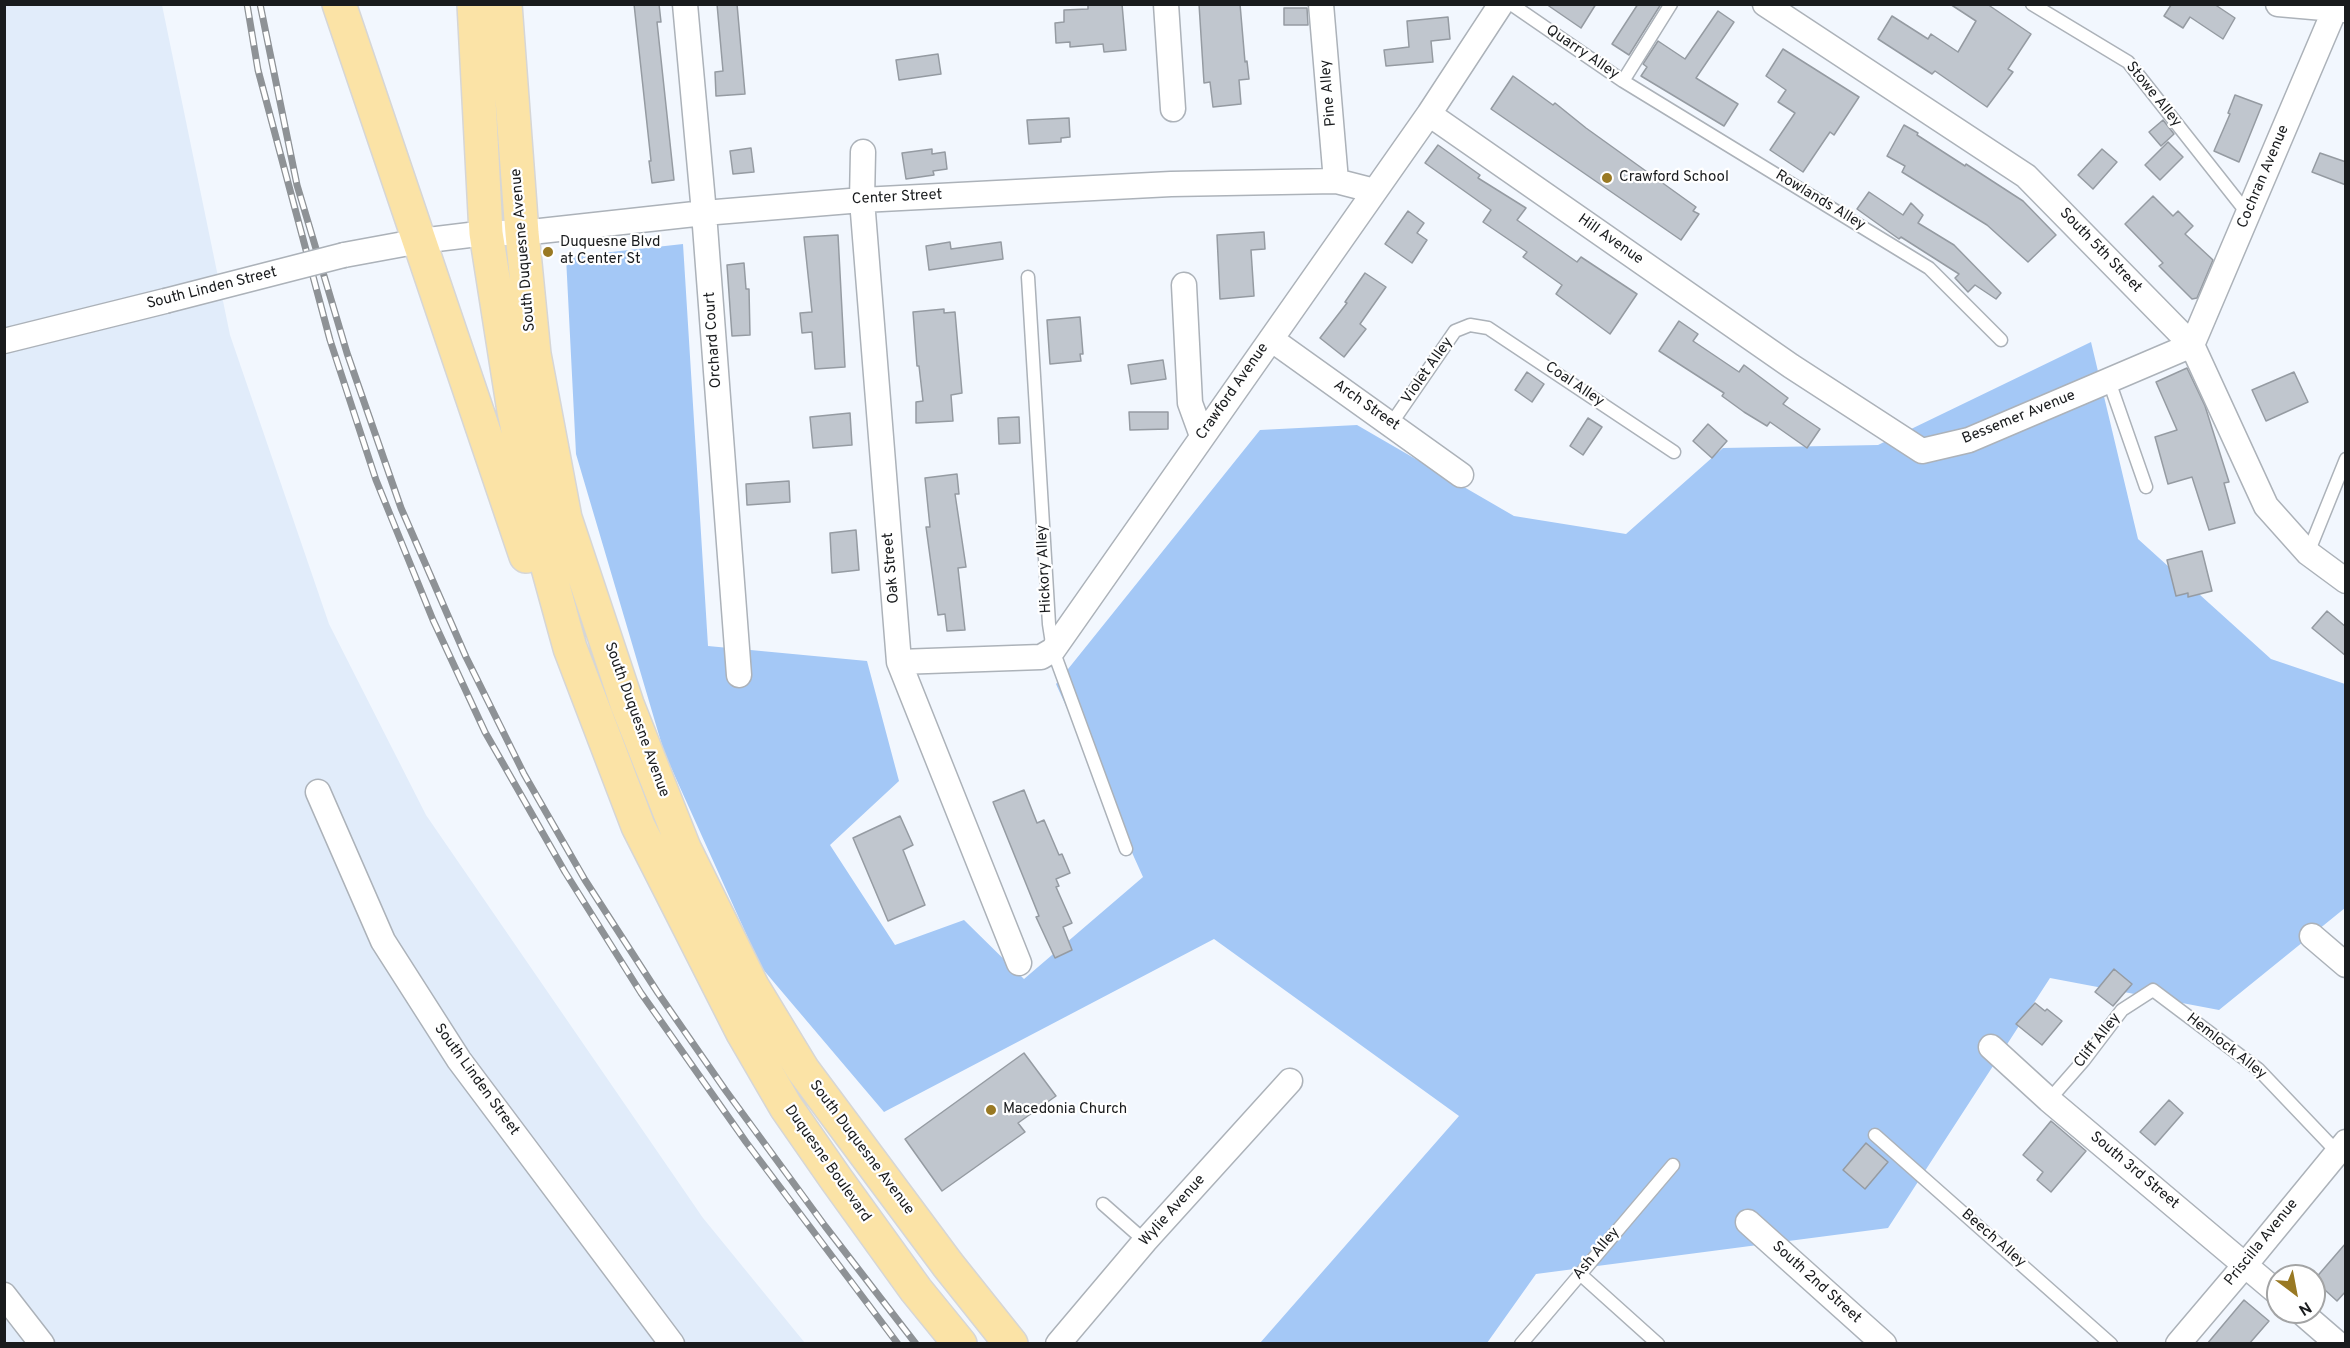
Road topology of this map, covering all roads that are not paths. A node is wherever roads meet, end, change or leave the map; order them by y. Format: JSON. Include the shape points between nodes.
{"nodes":[{"id":1,"x":339,"y":4,"type":"edge"},
{"id":2,"x":474,"y":4,"type":"edge"},
{"id":3,"x":505,"y":4,"type":"edge"},
{"id":4,"x":685,"y":4,"type":"edge"},
{"id":5,"x":1166,"y":4,"type":"edge"},
{"id":6,"x":1321,"y":4,"type":"edge"},
{"id":7,"x":1511,"y":4,"type":"edge"},
{"id":8,"x":1671,"y":4,"type":"edge"},
{"id":9,"x":1765,"y":4,"type":"edge"},
{"id":10,"x":2032,"y":4,"type":"edge"},
{"id":11,"x":2278,"y":4,"type":"edge"},
{"id":12,"x":2329,"y":8,"type":"edge"},
{"id":13,"x":1492,"y":11,"type":"edge"},
{"id":14,"x":1623,"y":81,"type":"junction"},
{"id":15,"x":1173,"y":109,"type":"dead end"},
{"id":16,"x":1429,"y":114,"type":"junction"},
{"id":17,"x":862,"y":152,"type":"dead end"},
{"id":18,"x":1336,"y":181,"type":"junction"},
{"id":19,"x":1375,"y":191,"type":"junction"},
{"id":20,"x":862,"y":200,"type":"junction"},
{"id":21,"x":704,"y":213,"type":"junction"},
{"id":22,"x":2248,"y":214,"type":"junction"},
{"id":23,"x":522,"y":233,"type":"junction"},
{"id":24,"x":486,"y":234,"type":"junction"},
{"id":25,"x":420,"y":241,"type":"junction"},
{"id":26,"x":1028,"y":277,"type":"dead end"},
{"id":27,"x":1184,"y":285,"type":"dead end"},
{"id":28,"x":1470,"y":325,"type":"joint"},
{"id":29,"x":1271,"y":339,"type":"junction"},
{"id":30,"x":4,"y":340,"type":"edge"},
{"id":31,"x":2001,"y":340,"type":"dead end"},
{"id":32,"x":2192,"y":345,"type":"junction"},
{"id":33,"x":1791,"y":366,"type":"joint"},
{"id":34,"x":2109,"y":381,"type":"junction"},
{"id":35,"x":1391,"y":424,"type":"junction"},
{"id":36,"x":1202,"y":436,"type":"junction"},
{"id":37,"x":1674,"y":452,"type":"dead end"},
{"id":38,"x":2346,"y":459,"type":"edge"},
{"id":39,"x":1461,"y":475,"type":"dead end"},
{"id":40,"x":2146,"y":487,"type":"dead end"},
{"id":41,"x":2308,"y":553,"type":"junction"},
{"id":42,"x":2346,"y":581,"type":"edge"},
{"id":43,"x":1053,"y":650,"type":"junction"},
{"id":44,"x":899,"y":662,"type":"junction"},
{"id":45,"x":739,"y":675,"type":"dead end"},
{"id":46,"x":318,"y":792,"type":"dead end"},
{"id":47,"x":638,"y":826,"type":"junction"},
{"id":48,"x":1126,"y":849,"type":"dead end"},
{"id":49,"x":2312,"y":936,"type":"dead end"},
{"id":50,"x":1019,"y":963,"type":"dead end"},
{"id":51,"x":2346,"y":964,"type":"edge"},
{"id":52,"x":712,"y":974,"type":"joint"},
{"id":53,"x":2153,"y":990,"type":"joint"},
{"id":54,"x":1991,"y":1047,"type":"dead end"},
{"id":55,"x":1290,"y":1081,"type":"dead end"},
{"id":56,"x":2049,"y":1100,"type":"junction"},
{"id":57,"x":1875,"y":1135,"type":"dead end"},
{"id":58,"x":2343,"y":1151,"type":"edge"},
{"id":59,"x":1673,"y":1165,"type":"dead end"},
{"id":60,"x":1103,"y":1204,"type":"dead end"},
{"id":61,"x":1748,"y":1222,"type":"dead end"},
{"id":62,"x":1145,"y":1241,"type":"junction"},
{"id":63,"x":2246,"y":1265,"type":"junction"},
{"id":64,"x":1580,"y":1274,"type":"junction"},
{"id":65,"x":2266,"y":1282,"type":"edge"},
{"id":66,"x":4,"y":1295,"type":"edge"},
{"id":67,"x":2315,"y":1324,"type":"edge"},
{"id":68,"x":42,"y":1344,"type":"edge"},
{"id":69,"x":672,"y":1344,"type":"edge"},
{"id":70,"x":960,"y":1344,"type":"edge"},
{"id":71,"x":1011,"y":1344,"type":"edge"},
{"id":72,"x":1058,"y":1344,"type":"edge"},
{"id":73,"x":1521,"y":1344,"type":"edge"},
{"id":74,"x":1658,"y":1344,"type":"edge"},
{"id":75,"x":1884,"y":1344,"type":"edge"},
{"id":76,"x":2111,"y":1344,"type":"edge"},
{"id":77,"x":2178,"y":1344,"type":"edge"},
{"id":78,"x":2338,"y":1344,"type":"edge"}],
"edges":[{"from":1,"to":25,"type":"main road"},
{"from":2,"to":24,"type":"main road","name":"South Duquesne Avenue"},
{"from":3,"to":23,"type":"main road","name":"South Duquesne Avenue"},
{"from":4,"to":21,"type":"street","name":"Orchard Court"},
{"from":5,"to":15,"type":"street"},
{"from":6,"to":18,"type":"street","name":"Pine Alley"},
{"from":7,"to":14,"type":"lane","name":"Quarry Alley"},
{"from":8,"to":14,"type":"lane"},
{"from":9,"to":32,"type":"street","name":"South 5th Street","via":[[2026,176]]},
{"from":10,"to":22,"type":"lane","name":"Stowe Alley","via":[[2128,62]]},
{"from":11,"to":12,"type":"street"},
{"from":12,"to":22,"type":"street","name":"Cochran Avenue"},
{"from":13,"to":16,"type":"street","name":"Crawford Avenue"},
{"from":14,"to":31,"type":"lane","name":"Rowlands Alley","via":[[1929,268]]},
{"from":16,"to":19,"type":"street","name":"Crawford Avenue"},
{"from":16,"to":33,"type":"street","name":"Hill Avenue"},
{"from":17,"to":20,"type":"street","name":"Oak Street"},
{"from":18,"to":19,"type":"street","name":"Center Street"},
{"from":18,"to":20,"type":"street","name":"Center Street","via":[[1171,184]]},
{"from":19,"to":29,"type":"street","name":"Crawford Avenue"},
{"from":20,"to":21,"type":"street","name":"Center Street"},
{"from":20,"to":44,"type":"street","name":"Oak Street"},
{"from":21,"to":23,"type":"street","name":"Center Street"},
{"from":21,"to":45,"type":"street","name":"Orchard Court"},
{"from":22,"to":32,"type":"street","name":"Cochran Avenue"},
{"from":23,"to":24,"type":"street","name":"Center Street"},
{"from":23,"to":71,"type":"main road","name":"South Duquesne Avenue","via":[[534,354],[565,518],[627,704],[684,848],[752,987],[803,1070]]},
{"from":24,"to":25,"type":"street","name":"Center Street"},
{"from":24,"to":47,"type":"main road","name":"South Duquesne Avenue","via":[[514,411],[545,557],[570,648]]},
{"from":25,"to":30,"type":"street","name":"South Linden Street","bridge":true,"via":[[344,255]]},
{"from":25,"to":47,"type":"main road","via":[[554,638]]},
{"from":26,"to":43,"type":"lane","name":"Hickory Alley"},
{"from":27,"to":36,"type":"street","via":[[1190,404]]},
{"from":28,"to":35,"type":"lane","name":"Violet Alley","via":[[1455,331]]},
{"from":28,"to":37,"type":"lane","name":"Coal Alley","via":[[1488,328]]},
{"from":29,"to":35,"type":"street","name":"Arch Street"},
{"from":29,"to":36,"type":"street","name":"Crawford Avenue"},
{"from":32,"to":34,"type":"street","name":"Bessemer Avenue"},
{"from":32,"to":41,"type":"street","name":"South 5th Street","via":[[2266,506]]},
{"from":33,"to":34,"type":"street","name":"Bessemer Avenue","via":[[1922,451],[1969,440]]},
{"from":34,"to":40,"type":"lane"},
{"from":35,"to":39,"type":"street","name":"Arch Street"},
{"from":36,"to":43,"type":"street","name":"Crawford Avenue"},
{"from":38,"to":41,"type":"lane"},
{"from":41,"to":42,"type":"street","name":"South 5th Street"},
{"from":43,"to":44,"type":"street","via":[[1041,657]]},
{"from":43,"to":48,"type":"lane","name":"Hickory Alley"},
{"from":44,"to":50,"type":"street","name":"Oak Street"},
{"from":46,"to":69,"type":"street","name":"South Linden Street","via":[[389,951],[459,1060]]},
{"from":47,"to":52,"type":"main road","name":"South Duquesne Avenue"},
{"from":49,"to":51,"type":"street"},
{"from":52,"to":70,"type":"main road","name":"Duquesne Boulevard","via":[[786,1107],[910,1281]]},
{"from":53,"to":56,"type":"lane","name":"Cliff Alley","via":[[2122,1010]]},
{"from":53,"to":58,"type":"lane","name":"Hemlock Alley","via":[[2258,1069]]},
{"from":54,"to":56,"type":"street","name":"South 3rd Street"},
{"from":55,"to":62,"type":"street","name":"Wylie Avenue"},
{"from":56,"to":63,"type":"street","name":"South 3rd Street"},
{"from":57,"to":76,"type":"lane","name":"Beech Alley"},
{"from":58,"to":63,"type":"street","name":"Priscilla Avenue"},
{"from":59,"to":64,"type":"lane","name":"Ash Alley"},
{"from":60,"to":62,"type":"lane"},
{"from":61,"to":75,"type":"street","name":"South 2nd Street"},
{"from":62,"to":72,"type":"street","name":"Wylie Avenue"},
{"from":63,"to":65,"type":"street","name":"South 3rd Street"},
{"from":63,"to":77,"type":"street","name":"Priscilla Avenue"},
{"from":64,"to":73,"type":"lane","name":"Ash Alley"},
{"from":64,"to":74,"type":"lane"},
{"from":66,"to":68,"type":"street"},
{"from":67,"to":78,"type":"street"}]}
